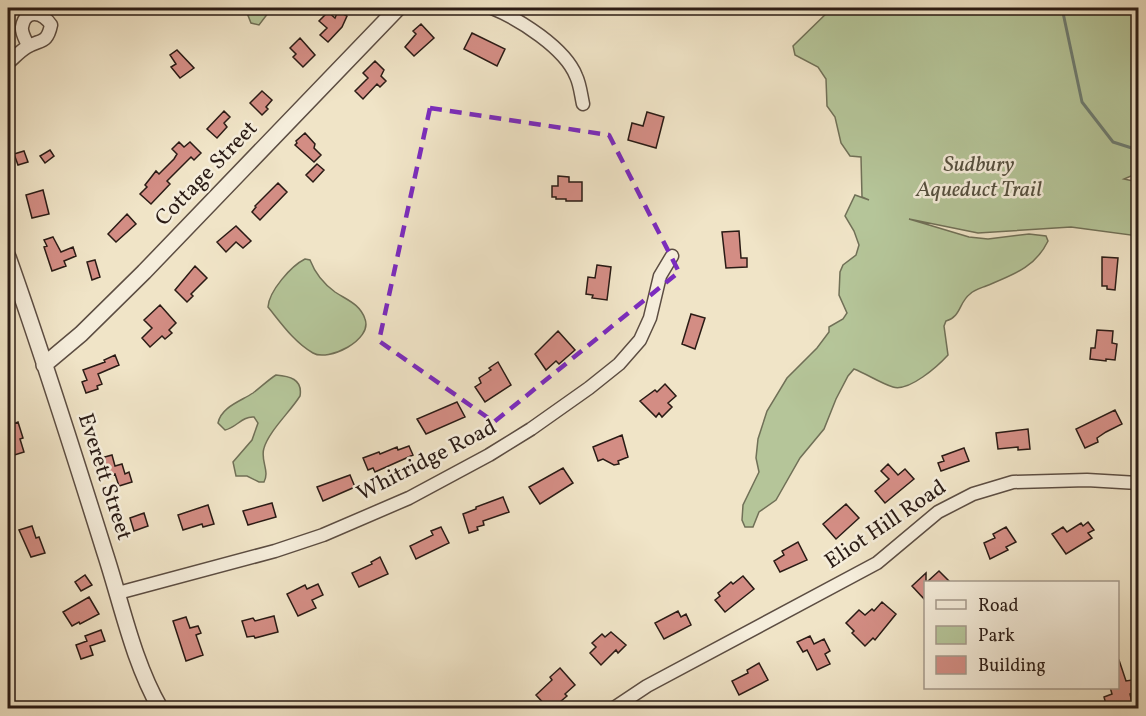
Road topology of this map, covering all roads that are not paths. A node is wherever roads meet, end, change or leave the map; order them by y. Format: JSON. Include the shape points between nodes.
{"nodes":[{"id":1,"x":398,"y":8,"type":"edge"},
{"id":2,"x":492,"y":8,"type":"edge"},
{"id":3,"x":28,"y":46,"type":"dead end"},
{"id":4,"x":8,"y":63,"type":"edge"},
{"id":5,"x":583,"y":104,"type":"dead end"},
{"id":6,"x":672,"y":256,"type":"dead end"},
{"id":7,"x":8,"y":257,"type":"edge"},
{"id":8,"x":44,"y":365,"type":"junction"},
{"id":9,"x":1138,"y":483,"type":"edge"},
{"id":10,"x":118,"y":593,"type":"junction"},
{"id":11,"x":619,"y":707,"type":"edge"},
{"id":12,"x":160,"y":708,"type":"edge"}],
"edges":[{"from":1,"to":8,"type":"street","name":"Cottage Street","via":[[144,272]]},
{"from":2,"to":5,"type":"street","via":[[510,15],[560,52],[576,75]]},
{"from":3,"to":4,"type":"street"},
{"from":6,"to":10,"type":"street","name":"Whitridge Road","via":[[660,276],[640,340],[619,364],[489,455],[409,498],[323,535]]},
{"from":7,"to":8,"type":"street","name":"Everett Street"},
{"from":8,"to":10,"type":"street","name":"Everett Street"},
{"from":9,"to":11,"type":"street","name":"Eliot Hill Road","via":[[1013,482],[973,494],[938,512],[877,563],[647,686]]},
{"from":10,"to":12,"type":"street","name":"Everett Street","via":[[134,650]]}]}
